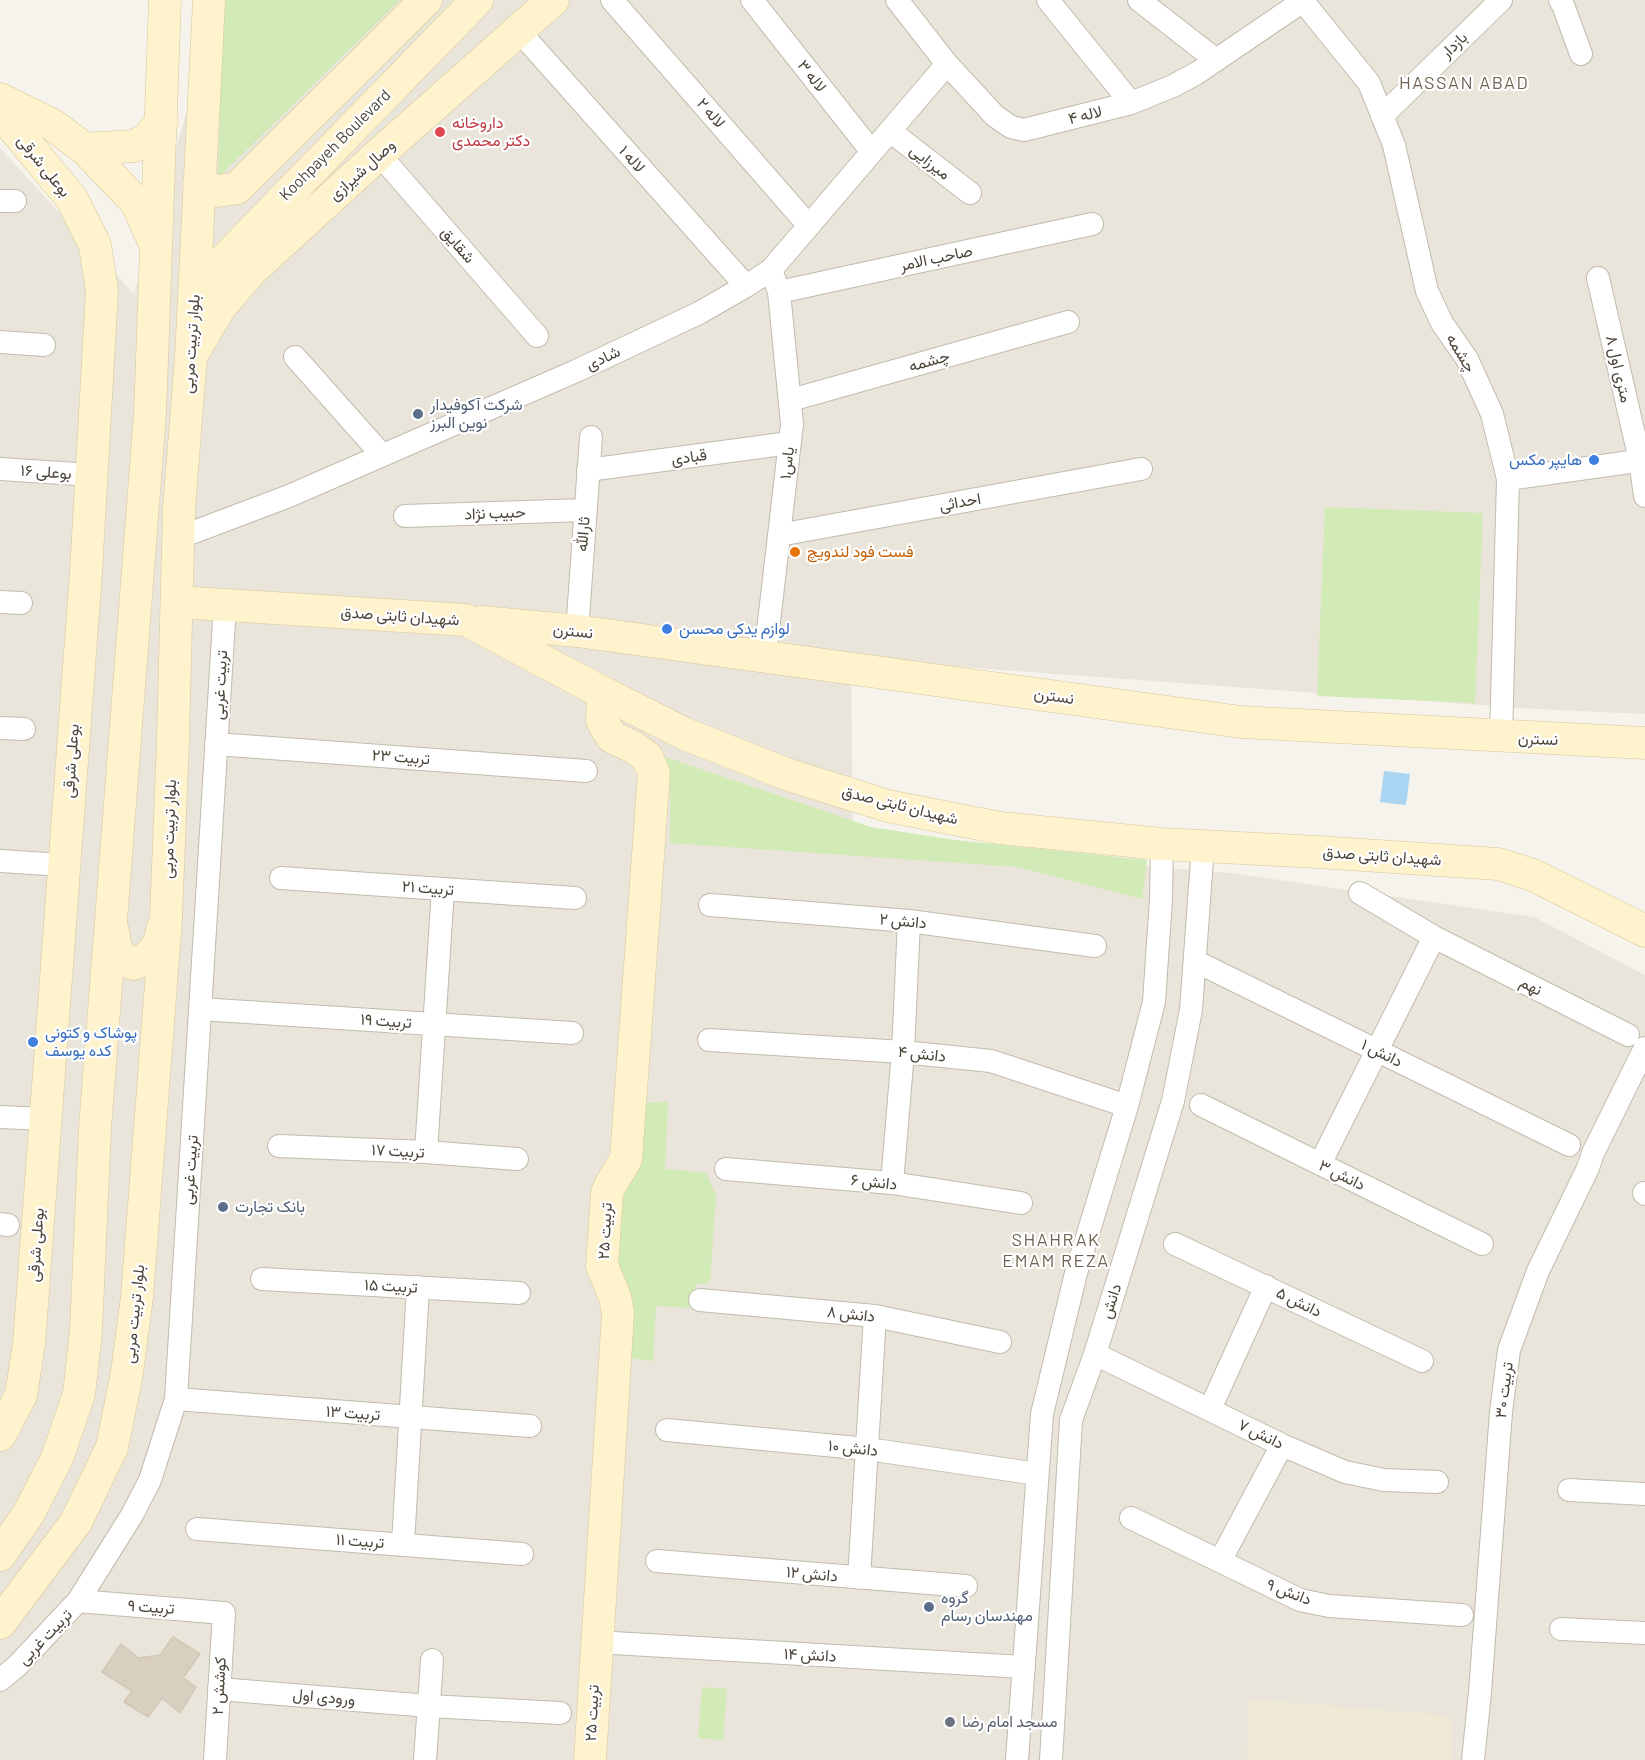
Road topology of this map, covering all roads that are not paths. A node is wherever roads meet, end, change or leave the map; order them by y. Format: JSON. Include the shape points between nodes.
{"nodes":[{"id":1,"x":165,"y":0,"type":"edge"},
{"id":2,"x":209,"y":0,"type":"edge"},
{"id":3,"x":553,"y":0,"type":"edge"},
{"id":4,"x":612,"y":0,"type":"edge"},
{"id":5,"x":752,"y":0,"type":"edge"},
{"id":6,"x":897,"y":0,"type":"edge"},
{"id":7,"x":1048,"y":0,"type":"edge"},
{"id":8,"x":1139,"y":0,"type":"edge"},
{"id":9,"x":1303,"y":0,"type":"edge"},
{"id":10,"x":1501,"y":0,"type":"edge"},
{"id":11,"x":1569,"y":2,"type":"edge"},
{"id":12,"x":423,"y":6,"type":"edge"},
{"id":13,"x":469,"y":8,"type":"edge"},
{"id":14,"x":519,"y":31,"type":"junction"},
{"id":15,"x":436,"y":43,"type":"junction"},
{"id":16,"x":1581,"y":54,"type":"dead end"},
{"id":17,"x":1216,"y":60,"type":"junction"},
{"id":18,"x":947,"y":64,"type":"junction"},
{"id":19,"x":0,"y":99,"type":"edge"},
{"id":20,"x":1131,"y":103,"type":"junction"},
{"id":21,"x":0,"y":112,"type":"edge"},
{"id":22,"x":1382,"y":116,"type":"junction"},
{"id":23,"x":162,"y":121,"type":"junction"},
{"id":24,"x":890,"y":131,"type":"junction"},
{"id":25,"x":85,"y":149,"type":"junction"},
{"id":26,"x":872,"y":152,"type":"junction"},
{"id":27,"x":379,"y":154,"type":"junction"},
{"id":28,"x":199,"y":185,"type":"junction"},
{"id":29,"x":237,"y":188,"type":"junction"},
{"id":30,"x":970,"y":194,"type":"dead end"},
{"id":31,"x":1092,"y":224,"type":"dead end"},
{"id":32,"x":809,"y":226,"type":"junction"},
{"id":33,"x":239,"y":243,"type":"junction"},
{"id":34,"x":157,"y":250,"type":"junction"},
{"id":35,"x":771,"y":270,"type":"junction"},
{"id":36,"x":1598,"y":278,"type":"dead end"},
{"id":37,"x":746,"y":286,"type":"junction"},
{"id":38,"x":195,"y":290,"type":"junction"},
{"id":39,"x":779,"y":292,"type":"junction"},
{"id":40,"x":1068,"y":322,"type":"dead end"},
{"id":41,"x":537,"y":336,"type":"dead end"},
{"id":42,"x":0,"y":342,"type":"edge"},
{"id":43,"x":44,"y":345,"type":"dead end"},
{"id":44,"x":191,"y":357,"type":"junction"},
{"id":45,"x":295,"y":357,"type":"dead end"},
{"id":46,"x":791,"y":400,"type":"junction"},
{"id":47,"x":591,"y":437,"type":"dead end"},
{"id":48,"x":790,"y":443,"type":"junction"},
{"id":49,"x":382,"y":455,"type":"junction"},
{"id":50,"x":1643,"y":460,"type":"edge"},
{"id":51,"x":0,"y":469,"type":"edge"},
{"id":52,"x":1141,"y":469,"type":"dead end"},
{"id":53,"x":588,"y":470,"type":"junction"},
{"id":54,"x":92,"y":475,"type":"junction"},
{"id":55,"x":1508,"y":480,"type":"junction"},
{"id":56,"x":1645,"y":496,"type":"edge"},
{"id":57,"x":585,"y":510,"type":"junction"},
{"id":58,"x":405,"y":516,"type":"dead end"},
{"id":59,"x":779,"y":535,"type":"junction"},
{"id":60,"x":178,"y":538,"type":"junction"},
{"id":61,"x":177,"y":602,"type":"junction"},
{"id":62,"x":225,"y":604,"type":"junction"},
{"id":63,"x":466,"y":620,"type":"junction"},
{"id":64,"x":577,"y":631,"type":"junction"},
{"id":65,"x":765,"y":656,"type":"junction"},
{"id":66,"x":603,"y":693,"type":"junction"},
{"id":67,"x":0,"y":728,"type":"edge"},
{"id":68,"x":24,"y":729,"type":"dead end"},
{"id":69,"x":1501,"y":737,"type":"junction"},
{"id":70,"x":1645,"y":743,"type":"edge"},
{"id":71,"x":216,"y":744,"type":"junction"},
{"id":72,"x":586,"y":771,"type":"dead end"},
{"id":73,"x":1161,"y":844,"type":"junction"},
{"id":74,"x":1203,"y":846,"type":"junction"},
{"id":75,"x":0,"y":861,"type":"edge"},
{"id":76,"x":63,"y":865,"type":"junction"},
{"id":77,"x":281,"y":878,"type":"dead end"},
{"id":78,"x":443,"y":889,"type":"junction"},
{"id":79,"x":1360,"y":893,"type":"dead end"},
{"id":80,"x":575,"y":898,"type":"dead end"},
{"id":81,"x":710,"y":905,"type":"dead end"},
{"id":82,"x":111,"y":915,"type":"junction"},
{"id":83,"x":166,"y":919,"type":"junction"},
{"id":84,"x":909,"y":921,"type":"junction"},
{"id":85,"x":1645,"y":931,"type":"edge"},
{"id":86,"x":1434,"y":937,"type":"junction"},
{"id":87,"x":1095,"y":946,"type":"dead end"},
{"id":88,"x":1195,"y":961,"type":"junction"},
{"id":89,"x":200,"y":1009,"type":"junction"},
{"id":90,"x":434,"y":1024,"type":"junction"},
{"id":91,"x":572,"y":1033,"type":"dead end"},
{"id":92,"x":709,"y":1040,"type":"dead end"},
{"id":93,"x":1636,"y":1042,"type":"edge"},
{"id":94,"x":1377,"y":1051,"type":"junction"},
{"id":95,"x":903,"y":1052,"type":"junction"},
{"id":96,"x":1201,"y":1105,"type":"dead end"},
{"id":97,"x":1127,"y":1106,"type":"junction"},
{"id":98,"x":0,"y":1117,"type":"edge"},
{"id":99,"x":45,"y":1119,"type":"junction"},
{"id":100,"x":1569,"y":1145,"type":"dead end"},
{"id":101,"x":279,"y":1146,"type":"dead end"},
{"id":102,"x":426,"y":1152,"type":"junction"},
{"id":103,"x":517,"y":1159,"type":"dead end"},
{"id":104,"x":1320,"y":1164,"type":"junction"},
{"id":105,"x":726,"y":1169,"type":"dead end"},
{"id":106,"x":892,"y":1183,"type":"junction"},
{"id":107,"x":1021,"y":1203,"type":"dead end"},
{"id":108,"x":1175,"y":1244,"type":"dead end"},
{"id":109,"x":1482,"y":1244,"type":"dead end"},
{"id":110,"x":262,"y":1279,"type":"dead end"},
{"id":111,"x":1266,"y":1286,"type":"junction"},
{"id":112,"x":418,"y":1287,"type":"junction"},
{"id":113,"x":519,"y":1293,"type":"dead end"},
{"id":114,"x":700,"y":1300,"type":"dead end"},
{"id":115,"x":875,"y":1316,"type":"junction"},
{"id":116,"x":1000,"y":1342,"type":"dead end"},
{"id":117,"x":1095,"y":1354,"type":"junction"},
{"id":118,"x":1422,"y":1361,"type":"dead end"},
{"id":119,"x":176,"y":1399,"type":"junction"},
{"id":120,"x":1210,"y":1409,"type":"junction"},
{"id":121,"x":1042,"y":1414,"type":"junction"},
{"id":122,"x":411,"y":1417,"type":"junction"},
{"id":123,"x":1071,"y":1420,"type":"junction"},
{"id":124,"x":530,"y":1426,"type":"dead end"},
{"id":125,"x":667,"y":1430,"type":"dead end"},
{"id":126,"x":0,"y":1435,"type":"edge"},
{"id":127,"x":1282,"y":1445,"type":"junction"},
{"id":128,"x":868,"y":1449,"type":"junction"},
{"id":129,"x":1037,"y":1474,"type":"junction"},
{"id":130,"x":1437,"y":1482,"type":"dead end"},
{"id":131,"x":1569,"y":1490,"type":"dead end"},
{"id":132,"x":1645,"y":1494,"type":"edge"},
{"id":133,"x":1131,"y":1518,"type":"dead end"},
{"id":134,"x":197,"y":1529,"type":"dead end"},
{"id":135,"x":403,"y":1544,"type":"junction"},
{"id":136,"x":522,"y":1554,"type":"dead end"},
{"id":137,"x":0,"y":1555,"type":"edge"},
{"id":138,"x":657,"y":1562,"type":"dead end"},
{"id":139,"x":1220,"y":1562,"type":"junction"},
{"id":140,"x":859,"y":1578,"type":"junction"},
{"id":141,"x":966,"y":1586,"type":"dead end"},
{"id":142,"x":78,"y":1601,"type":"junction"},
{"id":143,"x":224,"y":1612,"type":"joint"},
{"id":144,"x":1462,"y":1615,"type":"dead end"},
{"id":145,"x":0,"y":1623,"type":"edge"},
{"id":146,"x":1561,"y":1629,"type":"dead end"},
{"id":147,"x":1645,"y":1633,"type":"edge"},
{"id":148,"x":596,"y":1642,"type":"junction"},
{"id":149,"x":432,"y":1660,"type":"dead end"},
{"id":150,"x":1024,"y":1668,"type":"junction"},
{"id":151,"x":0,"y":1680,"type":"edge"},
{"id":152,"x":219,"y":1689,"type":"junction"},
{"id":153,"x":429,"y":1706,"type":"junction"},
{"id":154,"x":560,"y":1713,"type":"dead end"},
{"id":155,"x":215,"y":1760,"type":"edge"},
{"id":156,"x":425,"y":1760,"type":"edge"},
{"id":157,"x":590,"y":1760,"type":"edge"},
{"id":158,"x":1017,"y":1760,"type":"edge"},
{"id":159,"x":1051,"y":1760,"type":"edge"},
{"id":160,"x":1473,"y":1760,"type":"edge"}],
"edges":[{"from":1,"to":23,"type":"main road"},
{"from":2,"to":28,"type":"main road","name":"بلوار تربیت مربی"},
{"from":3,"to":14,"type":"main road","name":"وصال شیرازی"},
{"from":4,"to":32,"type":"street","name":"لاله ۲"},
{"from":5,"to":26,"type":"street","name":"لاله ۳"},
{"from":6,"to":18,"type":"street","name":"لاله ۴"},
{"from":7,"to":20,"type":"street"},
{"from":8,"to":17,"type":"street"},
{"from":9,"to":17,"type":"street","name":"لاله ۴"},
{"from":9,"to":22,"type":"street","name":"چشمه","via":[[1369,83]]},
{"from":10,"to":22,"type":"street","name":"بازدار"},
{"from":11,"to":16,"type":"street"},
{"from":12,"to":13,"type":"main road","via":[[448,17]]},
{"from":12,"to":15,"type":"main road","via":[[435,30]]},
{"from":12,"to":29,"type":"main road"},
{"from":13,"to":15,"type":"main road","name":"Koohpayeh Boulevard"},
{"from":14,"to":27,"type":"main road","name":"وصال شیرازی"},
{"from":14,"to":37,"type":"street","name":"لاله ۱"},
{"from":15,"to":33,"type":"main road","name":"Koohpayeh Boulevard"},
{"from":17,"to":20,"type":"street","name":"لاله ۴","via":[[1173,86]]},
{"from":18,"to":20,"type":"street","name":"لاله ۴","via":[[995,116],[1017,129],[1031,129]]},
{"from":18,"to":24,"type":"street","name":"شادی"},
{"from":19,"to":25,"type":"main road","via":[[53,124]]},
{"from":21,"to":54,"type":"main road","name":"بوعلی شرقی","via":[[72,198],[95,245],[102,291]]},
{"from":22,"to":55,"type":"street","name":"چشمه","via":[[1394,145],[1427,291],[1442,323],[1467,359],[1492,414]]},
{"from":23,"to":25,"type":"main road","via":[[147,140],[134,146]]},
{"from":23,"to":34,"type":"main road"},
{"from":24,"to":26,"type":"street","name":"شادی"},
{"from":24,"to":30,"type":"street","name":"میرزایی"},
{"from":25,"to":34,"type":"main road","via":[[136,202]]},
{"from":26,"to":32,"type":"street","name":"شادی"},
{"from":27,"to":41,"type":"street","name":"شقایق"},
{"from":27,"to":44,"type":"main road","name":"وصال شیرازی","via":[[251,271],[220,307]]},
{"from":28,"to":29,"type":"main road","via":[[218,191]]},
{"from":28,"to":38,"type":"main road","name":"بلوار تربیت مربی"},
{"from":29,"to":33,"type":"main road","via":[[219,200],[210,212],[208,225],[211,238],[223,244]]},
{"from":31,"to":39,"type":"street","name":"صاحب الامر"},
{"from":32,"to":35,"type":"street","name":"شادی"},
{"from":33,"to":38,"type":"main road","name":"Koohpayeh Boulevard"},
{"from":34,"to":82,"type":"main road","via":[[150,414]]},
{"from":35,"to":37,"type":"street","name":"شادی"},
{"from":35,"to":39,"type":"street","name":"یاس۱"},
{"from":36,"to":50,"type":"street","name":"۸ متری اول"},
{"from":37,"to":49,"type":"street","name":"شادی","via":[[699,314]]},
{"from":38,"to":44,"type":"main road","name":"بلوار تربیت مربی"},
{"from":39,"to":46,"type":"street","name":"یاس۱"},
{"from":40,"to":46,"type":"street","name":"چشمه"},
{"from":42,"to":43,"type":"street"},
{"from":44,"to":60,"type":"main road","name":"بلوار تربیت مربی"},
{"from":45,"to":49,"type":"street"},
{"from":46,"to":48,"type":"street","name":"یاس۱"},
{"from":47,"to":53,"type":"street","name":"ثارالله"},
{"from":48,"to":53,"type":"street","name":"قبادی"},
{"from":48,"to":59,"type":"street","name":"یاس۱"},
{"from":49,"to":60,"type":"street","name":"شادی"},
{"from":50,"to":55,"type":"street"},
{"from":50,"to":56,"type":"street","name":"۸ متری اول"},
{"from":51,"to":54,"type":"street","name":"بوعلی ۱۶"},
{"from":52,"to":59,"type":"street","name":"احداثی"},
{"from":53,"to":57,"type":"street","name":"ثارالله"},
{"from":54,"to":76,"type":"main road","name":"بوعلی شرقی"},
{"from":55,"to":69,"type":"street","name":"چشمه"},
{"from":57,"to":58,"type":"street","name":"حبیب نژاد"},
{"from":57,"to":64,"type":"street","name":"ثارالله"},
{"from":59,"to":65,"type":"street","name":"یاس۱"},
{"from":60,"to":61,"type":"main road","name":"بلوار تربیت مربی"},
{"from":61,"to":62,"type":"main road","name":"شهیدان ثابتی صدق"},
{"from":61,"to":83,"type":"main road","name":"بلوار تربیت مربی"},
{"from":62,"to":63,"type":"main road","name":"شهیدان ثابتی صدق"},
{"from":62,"to":71,"type":"street","name":"تربیت غربی"},
{"from":63,"to":64,"type":"main road","name":"نسترن"},
{"from":63,"to":66,"type":"main road","name":"شهیدان ثابتی صدق"},
{"from":64,"to":65,"type":"main road","name":"نسترن"},
{"from":65,"to":69,"type":"main road","name":"نسترن","via":[[1241,722]]},
{"from":66,"to":73,"type":"main road","name":"شهیدان ثابتی صدق","via":[[685,734],[786,774],[888,806],[1000,828]]},
{"from":66,"to":148,"type":"main road","name":"تربیت ۲۵","via":[[602,720],[606,728],[612,737],[647,757],[654,773],[626,1159],[607,1194],[602,1266],[618,1313]]},
{"from":67,"to":68,"type":"street"},
{"from":69,"to":70,"type":"main road","name":"نسترن"},
{"from":71,"to":72,"type":"street","name":"تربیت ۲۳"},
{"from":71,"to":89,"type":"street","name":"تربیت غربی"},
{"from":73,"to":74,"type":"main road","name":"شهیدان ثابتی صدق"},
{"from":73,"to":97,"type":"street","via":[[1154,1002]]},
{"from":74,"to":85,"type":"main road","name":"شهیدان ثابتی صدق","via":[[1498,864],[1533,875]]},
{"from":74,"to":88,"type":"street","name":"دانش"},
{"from":75,"to":76,"type":"street"},
{"from":76,"to":99,"type":"main road","name":"بوعلی شرقی"},
{"from":77,"to":78,"type":"street","name":"تربیت ۲۱"},
{"from":78,"to":80,"type":"street","name":"تربیت ۲۱"},
{"from":78,"to":90,"type":"street"},
{"from":79,"to":86,"type":"street","name":"نهم"},
{"from":81,"to":84,"type":"street","name":"دانش ۲"},
{"from":82,"to":83,"type":"main road","via":[[117,953],[133,964],[147,958],[159,943]]},
{"from":82,"to":137,"type":"main road","via":[[79,1394],[57,1458],[29,1513]]},
{"from":83,"to":145,"type":"main road","name":"بلوار تربیت مربی","via":[[137,1297],[112,1448],[76,1522]]},
{"from":84,"to":87,"type":"street","name":"دانش ۲"},
{"from":84,"to":95,"type":"street"},
{"from":86,"to":93,"type":"street","name":"نهم"},
{"from":86,"to":94,"type":"street"},
{"from":88,"to":94,"type":"street","name":"دانش ۱"},
{"from":88,"to":117,"type":"street","name":"دانش","via":[[1191,1010],[1173,1101]]},
{"from":89,"to":90,"type":"street","name":"تربیت ۱۹"},
{"from":89,"to":119,"type":"street","name":"تربیت غربی"},
{"from":90,"to":91,"type":"street","name":"تربیت ۱۹"},
{"from":90,"to":102,"type":"street"},
{"from":92,"to":95,"type":"street","name":"دانش ۴"},
{"from":93,"to":160,"type":"street","name":"تربیت ۳۰","via":[[1588,1168],[1538,1271],[1509,1350]]},
{"from":94,"to":100,"type":"street","name":"دانش ۱"},
{"from":94,"to":104,"type":"street"},
{"from":95,"to":97,"type":"street","name":"دانش ۴","via":[[991,1061]]},
{"from":95,"to":106,"type":"street"},
{"from":96,"to":104,"type":"street","name":"دانش ۳"},
{"from":97,"to":121,"type":"street","via":[[1076,1273]]},
{"from":98,"to":99,"type":"street"},
{"from":99,"to":126,"type":"main road","name":"بوعلی شرقی","via":[[29,1344],[21,1395]]},
{"from":101,"to":102,"type":"street","name":"تربیت ۱۷"},
{"from":102,"to":103,"type":"street","name":"تربیت ۱۷"},
{"from":104,"to":109,"type":"street","name":"دانش ۳"},
{"from":105,"to":106,"type":"street","name":"دانش ۶"},
{"from":106,"to":107,"type":"street","name":"دانش ۶"},
{"from":108,"to":111,"type":"street","name":"دانش ۵"},
{"from":110,"to":112,"type":"street","name":"تربیت ۱۵"},
{"from":111,"to":118,"type":"street","name":"دانش ۵"},
{"from":111,"to":120,"type":"street"},
{"from":112,"to":113,"type":"street","name":"تربیت ۱۵"},
{"from":112,"to":122,"type":"street"},
{"from":114,"to":115,"type":"street","name":"دانش ۸"},
{"from":115,"to":116,"type":"street","name":"دانش ۸"},
{"from":115,"to":128,"type":"street"},
{"from":117,"to":120,"type":"street","name":"دانش ۷"},
{"from":117,"to":123,"type":"street","name":"دانش"},
{"from":119,"to":122,"type":"street","name":"تربیت ۱۳"},
{"from":119,"to":142,"type":"street","name":"تربیت غربی","via":[[150,1480]]},
{"from":120,"to":127,"type":"street","name":"دانش ۷"},
{"from":121,"to":123,"type":"street"},
{"from":121,"to":129,"type":"street"},
{"from":122,"to":124,"type":"street","name":"تربیت ۱۳"},
{"from":122,"to":135,"type":"street"},
{"from":123,"to":159,"type":"street","name":"دانش"},
{"from":125,"to":128,"type":"street","name":"دانش ۱۰"},
{"from":127,"to":130,"type":"street","name":"دانش ۷","via":[[1345,1472],[1384,1480]]},
{"from":127,"to":139,"type":"street"},
{"from":128,"to":129,"type":"street","name":"دانش ۱۰"},
{"from":128,"to":140,"type":"street"},
{"from":129,"to":150,"type":"street"},
{"from":131,"to":132,"type":"street"},
{"from":133,"to":139,"type":"street","name":"دانش ۹"},
{"from":134,"to":135,"type":"street","name":"تربیت ۱۱"},
{"from":135,"to":136,"type":"street","name":"تربیت ۱۱"},
{"from":138,"to":140,"type":"street","name":"دانش ۱۲"},
{"from":139,"to":144,"type":"street","name":"دانش ۹","via":[[1300,1600],[1329,1606]]},
{"from":140,"to":141,"type":"street","name":"دانش ۱۲"},
{"from":142,"to":143,"type":"street","name":"تربیت ۹"},
{"from":142,"to":151,"type":"street","name":"تربیت غربی"},
{"from":143,"to":152,"type":"street","name":"کوشش ۲"},
{"from":146,"to":147,"type":"street"},
{"from":148,"to":150,"type":"street","name":"دانش ۱۴"},
{"from":148,"to":157,"type":"main road","name":"تربیت ۲۵"},
{"from":149,"to":153,"type":"street"},
{"from":150,"to":158,"type":"street"},
{"from":152,"to":153,"type":"street","name":"ورودی اول"},
{"from":152,"to":155,"type":"street","name":"کوشش ۲"},
{"from":153,"to":154,"type":"street","name":"ورودی اول"},
{"from":153,"to":156,"type":"street"}]}
